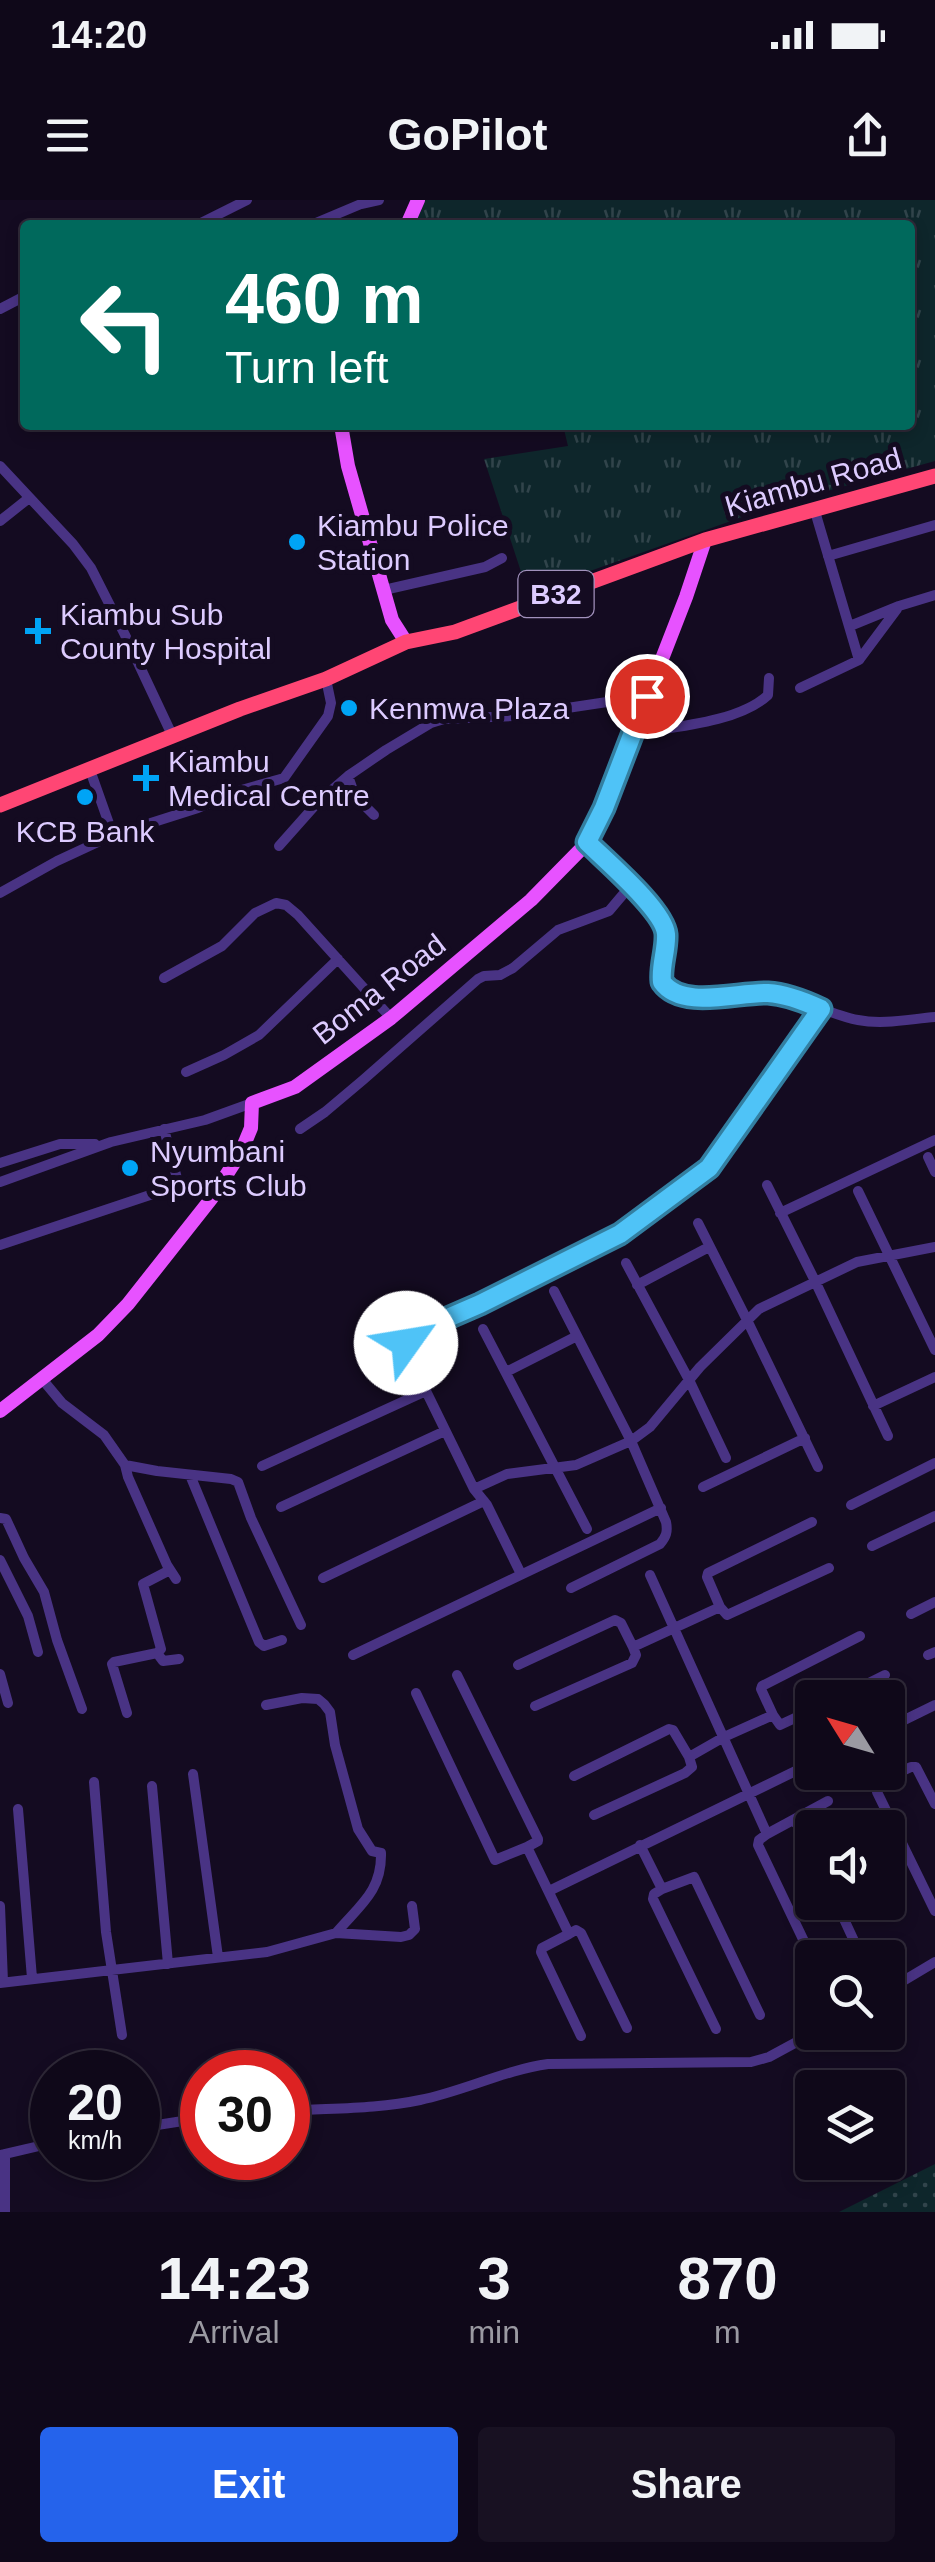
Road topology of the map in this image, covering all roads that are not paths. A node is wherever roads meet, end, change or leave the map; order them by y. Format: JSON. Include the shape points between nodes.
{"nodes":[{"id":1,"x":247,"y":200,"type":"edge"},
{"id":2,"x":379,"y":200,"type":"edge"},
{"id":3,"x":207,"y":220,"type":"edge"},
{"id":4,"x":323,"y":220,"type":"edge"},
{"id":5,"x":342,"y":430,"type":"edge"},
{"id":6,"x":0,"y":466,"type":"edge"},
{"id":7,"x":935,"y":476,"type":"edge"},
{"id":8,"x":29,"y":498,"type":"junction"},
{"id":9,"x":814,"y":508,"type":"junction"},
{"id":10,"x":0,"y":521,"type":"edge"},
{"id":11,"x":935,"y":524,"type":"edge"},
{"id":12,"x":705,"y":540,"type":"junction"},
{"id":13,"x":828,"y":556,"type":"junction"},
{"id":14,"x":502,"y":558,"type":"dead end"},
{"id":15,"x":384,"y":590,"type":"junction"},
{"id":16,"x":935,"y":596,"type":"edge"},
{"id":17,"x":898,"y":606,"type":"junction"},
{"id":18,"x":850,"y":626,"type":"junction"},
{"id":19,"x":406,"y":642,"type":"junction"},
{"id":20,"x":859,"y":660,"type":"junction"},
{"id":21,"x":769,"y":678,"type":"dead end"},
{"id":22,"x":326,"y":679,"type":"junction"},
{"id":23,"x":800,"y":688,"type":"dead end"},
{"id":24,"x":647,"y":696,"type":"junction"},
{"id":25,"x":632,"y":734,"type":"junction"},
{"id":26,"x":173,"y":738,"type":"junction"},
{"id":27,"x":90,"y":770,"type":"junction"},
{"id":28,"x":348,"y":776,"type":"junction"},
{"id":29,"x":0,"y":806,"type":"edge"},
{"id":30,"x":374,"y":814,"type":"dead end"},
{"id":31,"x":113,"y":836,"type":"junction"},
{"id":32,"x":587,"y":842,"type":"junction"},
{"id":33,"x":279,"y":846,"type":"dead end"},
{"id":34,"x":630,"y":885,"type":"junction"},
{"id":35,"x":0,"y":893,"type":"edge"},
{"id":36,"x":338,"y":959,"type":"junction"},
{"id":37,"x":164,"y":978,"type":"dead end"},
{"id":38,"x":821,"y":1009,"type":"junction"},
{"id":39,"x":935,"y":1016,"type":"edge"},
{"id":40,"x":392,"y":1018,"type":"junction"},
{"id":41,"x":186,"y":1072,"type":"dead end"},
{"id":42,"x":252,"y":1103,"type":"junction"},
{"id":43,"x":300,"y":1129,"type":"dead end"},
{"id":44,"x":164,"y":1130,"type":"junction"},
{"id":45,"x":935,"y":1140,"type":"edge"},
{"id":46,"x":111,"y":1142,"type":"junction"},
{"id":47,"x":928,"y":1157,"type":"dead end"},
{"id":48,"x":0,"y":1163,"type":"edge"},
{"id":49,"x":935,"y":1172,"type":"edge"},
{"id":50,"x":0,"y":1182,"type":"edge"},
{"id":51,"x":180,"y":1186,"type":"junction"},
{"id":52,"x":767,"y":1186,"type":"dead end"},
{"id":53,"x":858,"y":1191,"type":"dead end"},
{"id":54,"x":210,"y":1198,"type":"junction"},
{"id":55,"x":780,"y":1213,"type":"junction"},
{"id":56,"x":698,"y":1223,"type":"dead end"},
{"id":57,"x":0,"y":1245,"type":"edge"},
{"id":58,"x":935,"y":1246,"type":"edge"},
{"id":59,"x":710,"y":1248,"type":"junction"},
{"id":60,"x":889,"y":1255,"type":"junction"},
{"id":61,"x":626,"y":1264,"type":"dead end"},
{"id":62,"x":816,"y":1283,"type":"junction"},
{"id":63,"x":637,"y":1286,"type":"junction"},
{"id":64,"x":554,"y":1292,"type":"dead end"},
{"id":65,"x":747,"y":1320,"type":"junction"},
{"id":66,"x":483,"y":1329,"type":"dead end"},
{"id":67,"x":577,"y":1336,"type":"junction"},
{"id":68,"x":406,"y":1343,"type":"dead end"},
{"id":69,"x":935,"y":1350,"type":"edge"},
{"id":70,"x":506,"y":1372,"type":"junction"},
{"id":71,"x":935,"y":1377,"type":"edge"},
{"id":72,"x":42,"y":1379,"type":"junction"},
{"id":73,"x":690,"y":1380,"type":"junction"},
{"id":74,"x":873,"y":1406,"type":"junction"},
{"id":75,"x":0,"y":1410,"type":"edge"},
{"id":76,"x":445,"y":1431,"type":"junction"},
{"id":77,"x":888,"y":1436,"type":"dead end"},
{"id":78,"x":804,"y":1438,"type":"junction"},
{"id":79,"x":631,"y":1441,"type":"junction"},
{"id":80,"x":726,"y":1458,"type":"dead end"},
{"id":81,"x":935,"y":1464,"type":"edge"},
{"id":82,"x":125,"y":1465,"type":"junction"},
{"id":83,"x":262,"y":1466,"type":"dead end"},
{"id":84,"x":556,"y":1468,"type":"junction"},
{"id":85,"x":818,"y":1468,"type":"dead end"},
{"id":86,"x":190,"y":1474,"type":"junction"},
{"id":87,"x":702,"y":1487,"type":"dead end"},
{"id":88,"x":474,"y":1490,"type":"junction"},
{"id":89,"x":484,"y":1502,"type":"junction"},
{"id":90,"x":851,"y":1505,"type":"dead end"},
{"id":91,"x":281,"y":1507,"type":"dead end"},
{"id":92,"x":660,"y":1508,"type":"junction"},
{"id":93,"x":935,"y":1516,"type":"edge"},
{"id":94,"x":0,"y":1518,"type":"edge"},
{"id":95,"x":812,"y":1522,"type":"dead end"},
{"id":96,"x":587,"y":1529,"type":"dead end"},
{"id":97,"x":872,"y":1546,"type":"dead end"},
{"id":98,"x":0,"y":1560,"type":"edge"},
{"id":99,"x":829,"y":1568,"type":"dead end"},
{"id":100,"x":520,"y":1574,"type":"junction"},
{"id":101,"x":650,"y":1575,"type":"dead end"},
{"id":102,"x":323,"y":1578,"type":"dead end"},
{"id":103,"x":571,"y":1588,"type":"dead end"},
{"id":104,"x":935,"y":1602,"type":"edge"},
{"id":105,"x":720,"y":1607,"type":"junction"},
{"id":106,"x":911,"y":1614,"type":"dead end"},
{"id":107,"x":302,"y":1625,"type":"dead end"},
{"id":108,"x":674,"y":1627,"type":"junction"},
{"id":109,"x":860,"y":1636,"type":"dead end"},
{"id":110,"x":282,"y":1640,"type":"dead end"},
{"id":111,"x":633,"y":1647,"type":"junction"},
{"id":112,"x":38,"y":1652,"type":"dead end"},
{"id":113,"x":157,"y":1653,"type":"junction"},
{"id":114,"x":353,"y":1655,"type":"dead end"},
{"id":115,"x":179,"y":1658,"type":"dead end"},
{"id":116,"x":518,"y":1665,"type":"dead end"},
{"id":117,"x":0,"y":1674,"type":"edge"},
{"id":118,"x":457,"y":1674,"type":"dead end"},
{"id":119,"x":886,"y":1675,"type":"dead end"},
{"id":120,"x":876,"y":1680,"type":"edge"},
{"id":121,"x":416,"y":1694,"type":"dead end"},
{"id":122,"x":8,"y":1703,"type":"dead end"},
{"id":123,"x":266,"y":1705,"type":"dead end"},
{"id":124,"x":935,"y":1705,"type":"edge"},
{"id":125,"x":534,"y":1706,"type":"dead end"},
{"id":126,"x":82,"y":1709,"type":"dead end"},
{"id":127,"x":126,"y":1713,"type":"dead end"},
{"id":128,"x":773,"y":1715,"type":"junction"},
{"id":129,"x":795,"y":1718,"type":"edge"},
{"id":130,"x":905,"y":1720,"type":"edge"},
{"id":131,"x":724,"y":1738,"type":"junction"},
{"id":132,"x":689,"y":1757,"type":"junction"},
{"id":133,"x":905,"y":1768,"type":"edge"},
{"id":134,"x":795,"y":1772,"type":"edge"},
{"id":135,"x":193,"y":1774,"type":"dead end"},
{"id":136,"x":574,"y":1776,"type":"dead end"},
{"id":137,"x":94,"y":1782,"type":"dead end"},
{"id":138,"x":152,"y":1786,"type":"dead end"},
{"id":139,"x":877,"y":1790,"type":"edge"},
{"id":140,"x":748,"y":1794,"type":"junction"},
{"id":141,"x":828,"y":1801,"type":"dead end"},
{"id":142,"x":935,"y":1804,"type":"edge"},
{"id":143,"x":18,"y":1810,"type":"dead end"},
{"id":144,"x":594,"y":1815,"type":"dead end"},
{"id":145,"x":793,"y":1821,"type":"joint"},
{"id":146,"x":767,"y":1834,"type":"junction"},
{"id":147,"x":640,"y":1845,"type":"junction"},
{"id":148,"x":526,"y":1847,"type":"junction"},
{"id":149,"x":662,"y":1889,"type":"junction"},
{"id":150,"x":550,"y":1890,"type":"junction"},
{"id":151,"x":0,"y":1906,"type":"edge"},
{"id":152,"x":412,"y":1906,"type":"dead end"},
{"id":153,"x":935,"y":1911,"type":"edge"},
{"id":154,"x":336,"y":1934,"type":"junction"},
{"id":155,"x":568,"y":1934,"type":"junction"},
{"id":156,"x":803,"y":1940,"type":"edge"},
{"id":157,"x":218,"y":1957,"type":"junction"},
{"id":158,"x":935,"y":1962,"type":"edge"},
{"id":159,"x":168,"y":1964,"type":"junction"},
{"id":160,"x":111,"y":1970,"type":"junction"},
{"id":161,"x":32,"y":1978,"type":"junction"},
{"id":162,"x":905,"y":1980,"type":"edge"},
{"id":163,"x":2,"y":1982,"type":"edge"},
{"id":164,"x":760,"y":2015,"type":"dead end"},
{"id":165,"x":627,"y":2028,"type":"dead end"},
{"id":166,"x":716,"y":2029,"type":"dead end"},
{"id":167,"x":122,"y":2035,"type":"dead end"},
{"id":168,"x":581,"y":2036,"type":"dead end"},
{"id":169,"x":795,"y":2043,"type":"edge"},
{"id":170,"x":310,"y":2110,"type":"edge"},
{"id":171,"x":30,"y":2148,"type":"edge"},
{"id":172,"x":3,"y":2155,"type":"edge"},
{"id":173,"x":5,"y":2212,"type":"edge"}],
"edges":[{"from":1,"to":3,"type":"street"},
{"from":2,"to":4,"type":"street"},
{"from":5,"to":15,"type":"main road"},
{"from":6,"to":8,"type":"street"},
{"from":7,"to":9,"type":"highway","name":"Kiambu Road","number":"B32"},
{"from":8,"to":10,"type":"street"},
{"from":8,"to":26,"type":"street","via":[[91,568]]},
{"from":9,"to":12,"type":"highway","name":"Kiambu Road","number":"B32"},
{"from":9,"to":13,"type":"street"},
{"from":11,"to":13,"type":"street"},
{"from":12,"to":19,"type":"highway","number":"B32","via":[[455,632]]},
{"from":12,"to":24,"type":"main road","name":"Boma Road"},
{"from":13,"to":18,"type":"street"},
{"from":14,"to":15,"type":"street"},
{"from":15,"to":19,"type":"main road"},
{"from":16,"to":17,"type":"street"},
{"from":17,"to":18,"type":"street"},
{"from":17,"to":20,"type":"street"},
{"from":18,"to":20,"type":"street"},
{"from":19,"to":22,"type":"highway","number":"B32"},
{"from":20,"to":23,"type":"street"},
{"from":21,"to":25,"type":"street","via":[[768,695],[758,704]]},
{"from":22,"to":26,"type":"highway","number":"B32"},
{"from":22,"to":31,"type":"street","via":[[328,716],[284,778]]},
{"from":24,"to":25,"type":"main road","name":"Boma Road"},
{"from":24,"to":28,"type":"street","via":[[430,723]]},
{"from":25,"to":32,"type":"main road","name":"Boma Road"},
{"from":26,"to":27,"type":"highway","number":"B32"},
{"from":27,"to":29,"type":"highway","number":"B32"},
{"from":27,"to":31,"type":"street"},
{"from":28,"to":30,"type":"street","via":[[355,796]]},
{"from":28,"to":33,"type":"street"},
{"from":31,"to":35,"type":"street"},
{"from":32,"to":34,"type":"street"},
{"from":32,"to":40,"type":"main road","name":"Boma Road","via":[[531,900]]},
{"from":34,"to":38,"type":"street","via":[[665,927],[662,982],[675,995],[771,993]]},
{"from":34,"to":43,"type":"street","via":[[609,911],[558,930],[513,968],[478,979]]},
{"from":36,"to":37,"type":"street","via":[[298,915],[276,903],[222,946]]},
{"from":36,"to":40,"type":"street"},
{"from":36,"to":41,"type":"street","via":[[259,1035]]},
{"from":38,"to":39,"type":"street","via":[[876,1022]]},
{"from":38,"to":68,"type":"street","via":[[709,1168],[620,1234],[420,1330]]},
{"from":40,"to":42,"type":"main road","name":"Boma Road","via":[[295,1087]]},
{"from":42,"to":44,"type":"street"},
{"from":42,"to":54,"type":"main road","via":[[247,1142]]},
{"from":44,"to":46,"type":"street"},
{"from":44,"to":51,"type":"street"},
{"from":45,"to":55,"type":"street"},
{"from":46,"to":48,"type":"street","via":[[60,1144]]},
{"from":46,"to":50,"type":"street"},
{"from":47,"to":49,"type":"street"},
{"from":51,"to":54,"type":"street"},
{"from":51,"to":57,"type":"street"},
{"from":52,"to":55,"type":"street"},
{"from":53,"to":60,"type":"street"},
{"from":54,"to":72,"type":"main road","via":[[128,1304]]},
{"from":55,"to":62,"type":"street"},
{"from":56,"to":59,"type":"street"},
{"from":58,"to":60,"type":"street"},
{"from":59,"to":63,"type":"street"},
{"from":59,"to":65,"type":"street"},
{"from":60,"to":62,"type":"street"},
{"from":60,"to":69,"type":"street"},
{"from":61,"to":63,"type":"street"},
{"from":62,"to":65,"type":"street"},
{"from":62,"to":74,"type":"street"},
{"from":63,"to":73,"type":"street"},
{"from":64,"to":67,"type":"street"},
{"from":65,"to":73,"type":"street"},
{"from":65,"to":78,"type":"street"},
{"from":66,"to":70,"type":"street"},
{"from":67,"to":70,"type":"street"},
{"from":67,"to":79,"type":"street"},
{"from":70,"to":84,"type":"street"},
{"from":71,"to":74,"type":"street"},
{"from":72,"to":75,"type":"main road"},
{"from":72,"to":82,"type":"street","via":[[104,1436]]},
{"from":73,"to":79,"type":"street"},
{"from":73,"to":80,"type":"street"},
{"from":74,"to":77,"type":"street"},
{"from":76,"to":83,"type":"street","via":[[426,1391]]},
{"from":76,"to":88,"type":"street"},
{"from":76,"to":91,"type":"street"},
{"from":78,"to":85,"type":"street"},
{"from":78,"to":87,"type":"street"},
{"from":79,"to":84,"type":"street"},
{"from":79,"to":92,"type":"street"},
{"from":81,"to":90,"type":"street"},
{"from":82,"to":86,"type":"street"},
{"from":82,"to":113,"type":"street","via":[[173,1575],[143,1584],[161,1646]]},
{"from":84,"to":88,"type":"street","via":[[506,1474]]},
{"from":84,"to":96,"type":"street"},
{"from":86,"to":107,"type":"street","via":[[238,1482]]},
{"from":86,"to":110,"type":"street","via":[[259,1642]]},
{"from":88,"to":89,"type":"street"},
{"from":89,"to":100,"type":"street"},
{"from":89,"to":102,"type":"street"},
{"from":92,"to":100,"type":"street"},
{"from":92,"to":103,"type":"street","via":[[668,1530],[660,1544]]},
{"from":93,"to":97,"type":"street"},
{"from":94,"to":126,"type":"street","via":[[44,1592]]},
{"from":95,"to":105,"type":"street","via":[[708,1573]]},
{"from":98,"to":112,"type":"street"},
{"from":99,"to":105,"type":"street","via":[[727,1615]]},
{"from":100,"to":114,"type":"street"},
{"from":101,"to":108,"type":"street"},
{"from":104,"to":106,"type":"street"},
{"from":105,"to":108,"type":"street"},
{"from":108,"to":111,"type":"street"},
{"from":108,"to":131,"type":"street"},
{"from":109,"to":128,"type":"street","via":[[762,1686]]},
{"from":111,"to":116,"type":"street","via":[[615,1620]]},
{"from":111,"to":125,"type":"street","via":[[632,1663]]},
{"from":113,"to":115,"type":"street","via":[[163,1662]]},
{"from":113,"to":127,"type":"street","via":[[112,1664]]},
{"from":117,"to":122,"type":"street"},
{"from":118,"to":148,"type":"street","via":[[538,1838]]},
{"from":119,"to":120,"type":"street"},
{"from":121,"to":148,"type":"street","via":[[496,1860]]},
{"from":123,"to":154,"type":"street","via":[[302,1698],[324,1704],[358,1829],[372,1851],[381,1853],[378,1884]]},
{"from":124,"to":130,"type":"street"},
{"from":128,"to":129,"type":"street","via":[[780,1725]]},
{"from":128,"to":131,"type":"street"},
{"from":131,"to":132,"type":"street"},
{"from":131,"to":140,"type":"street"},
{"from":132,"to":136,"type":"street","via":[[670,1728]]},
{"from":132,"to":144,"type":"street","via":[[690,1770]]},
{"from":133,"to":142,"type":"street","via":[[916,1767]]},
{"from":134,"to":140,"type":"street"},
{"from":135,"to":157,"type":"street"},
{"from":137,"to":160,"type":"street"},
{"from":138,"to":159,"type":"street"},
{"from":139,"to":153,"type":"street"},
{"from":140,"to":146,"type":"street"},
{"from":140,"to":147,"type":"street"},
{"from":141,"to":145,"type":"street"},
{"from":143,"to":161,"type":"street"},
{"from":145,"to":146,"type":"street"},
{"from":146,"to":156,"type":"street","via":[[758,1848]]},
{"from":147,"to":149,"type":"street"},
{"from":147,"to":150,"type":"street"},
{"from":148,"to":150,"type":"street"},
{"from":149,"to":164,"type":"street","via":[[694,1877]]},
{"from":149,"to":166,"type":"street","via":[[653,1899]]},
{"from":150,"to":155,"type":"street"},
{"from":151,"to":163,"type":"street"},
{"from":152,"to":154,"type":"street","via":[[409,1935]]},
{"from":154,"to":157,"type":"street"},
{"from":155,"to":165,"type":"street","via":[[582,1933]]},
{"from":155,"to":168,"type":"street","via":[[541,1952]]},
{"from":157,"to":159,"type":"street"},
{"from":158,"to":162,"type":"street"},
{"from":159,"to":160,"type":"street"},
{"from":160,"to":161,"type":"street"},
{"from":160,"to":167,"type":"street"},
{"from":161,"to":163,"type":"street"},
{"from":169,"to":170,"type":"street","via":[[751,2062],[526,2067],[418,2100]]},
{"from":171,"to":172,"type":"street"},
{"from":172,"to":173,"type":"street"}]}
